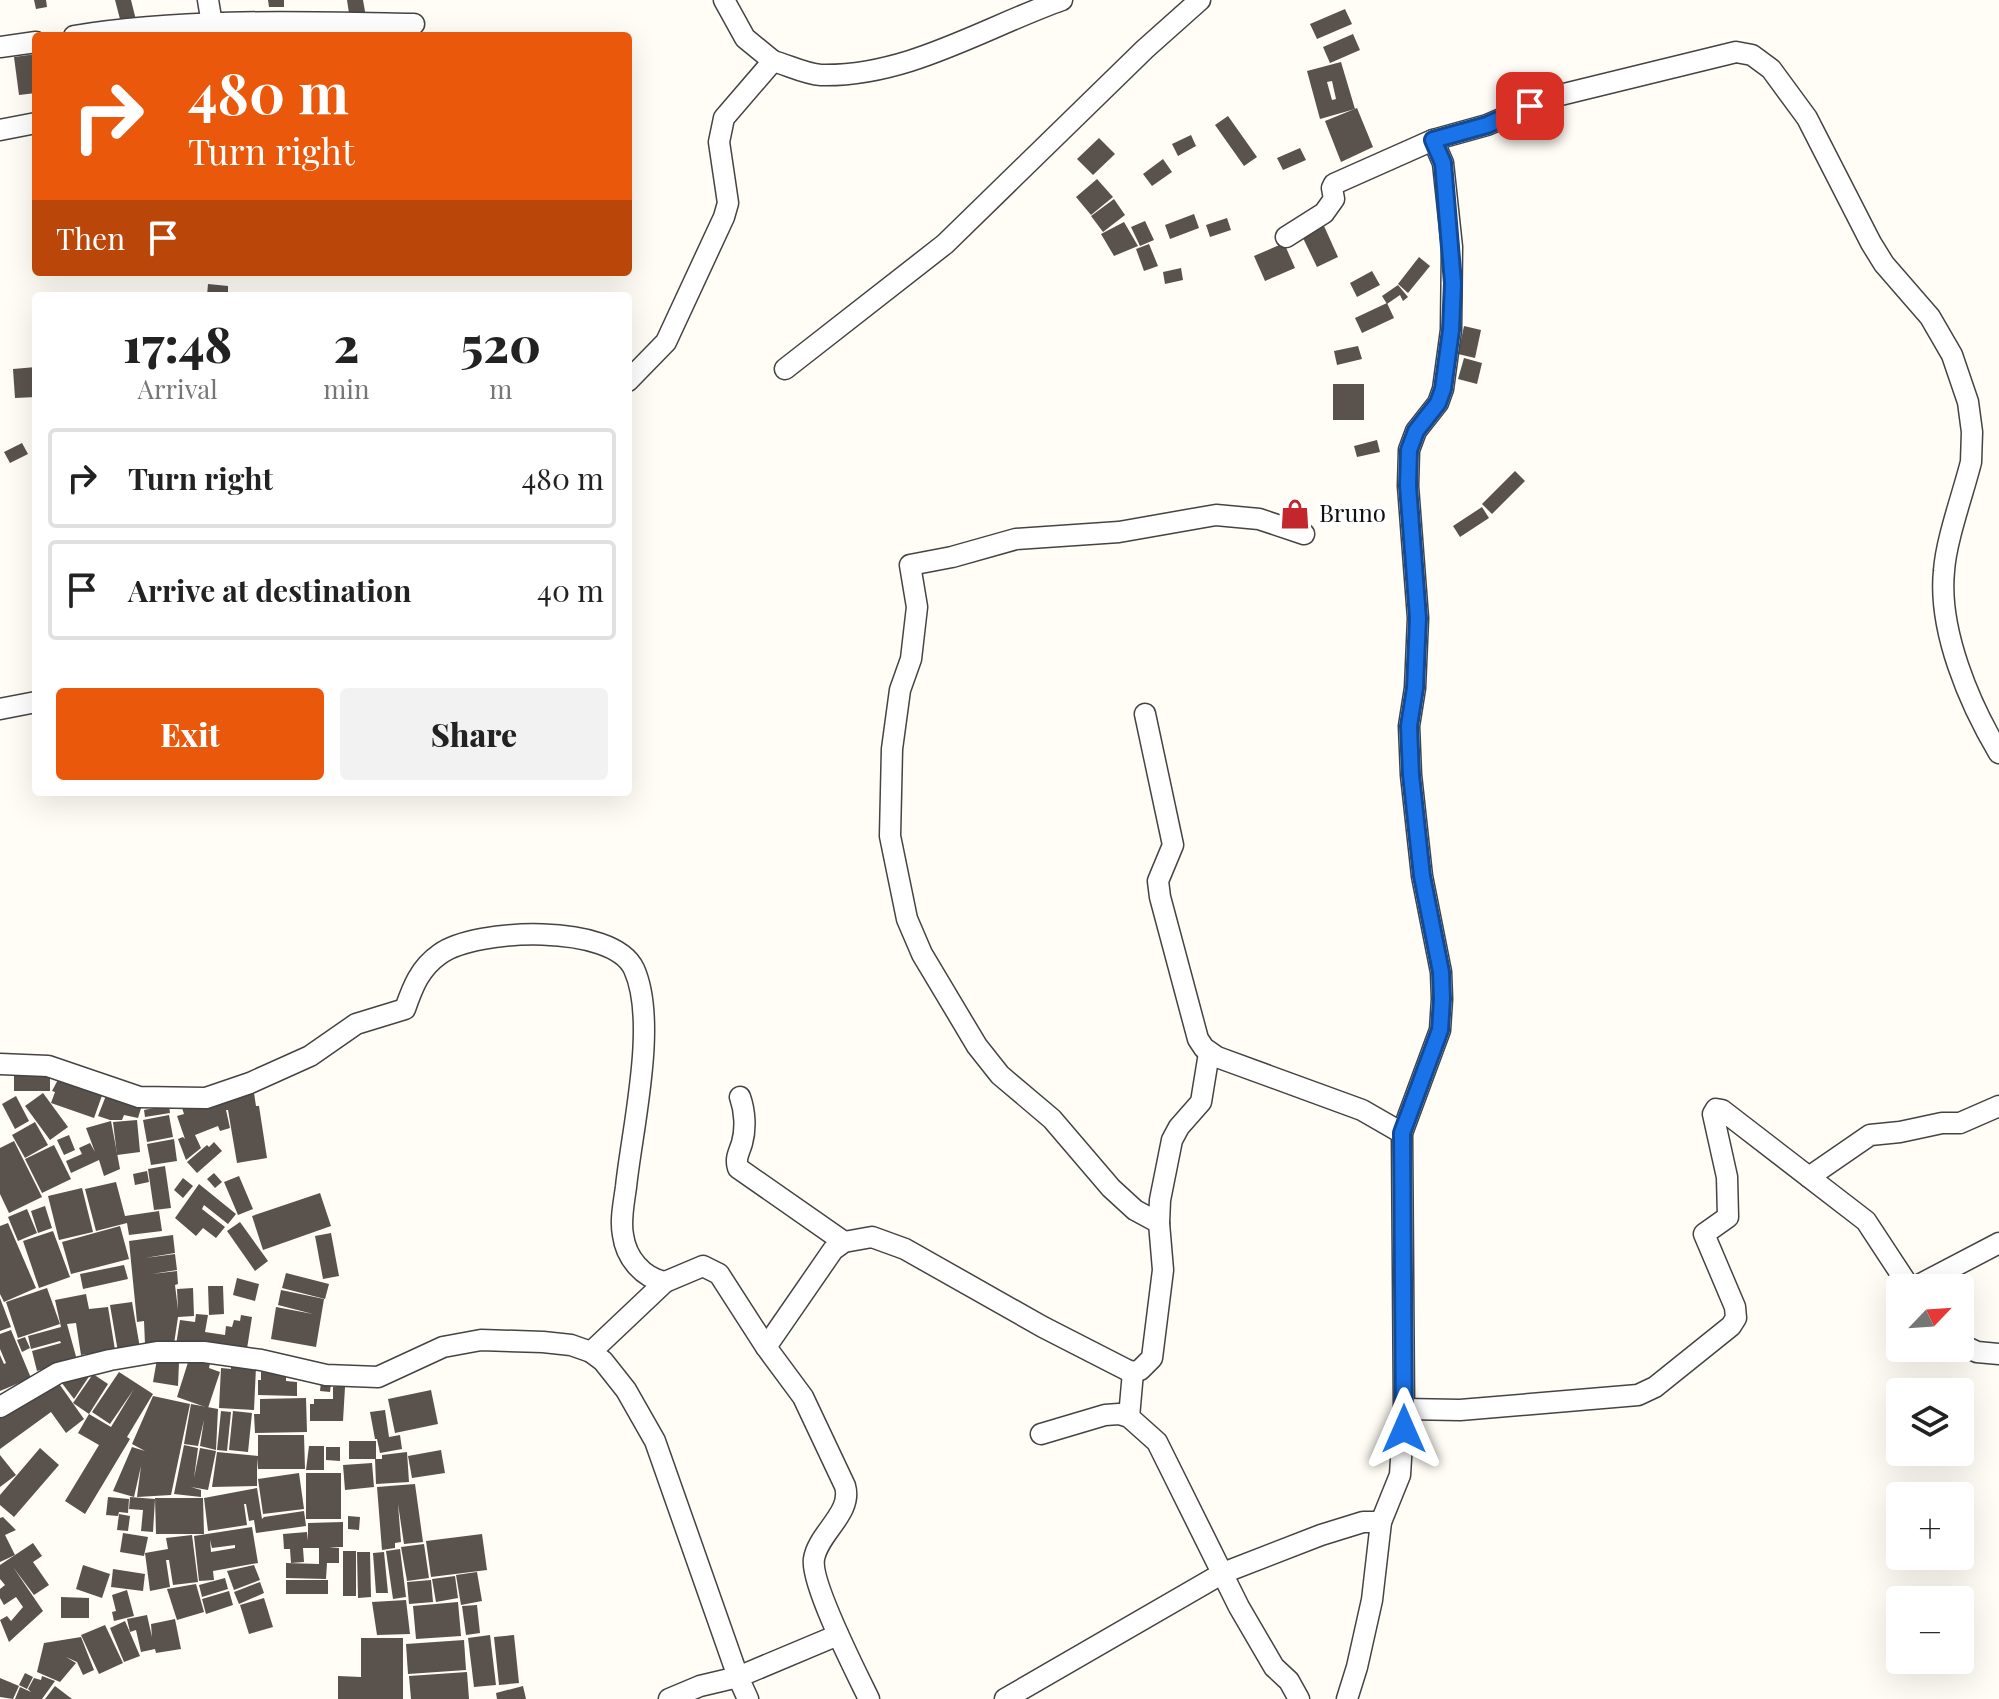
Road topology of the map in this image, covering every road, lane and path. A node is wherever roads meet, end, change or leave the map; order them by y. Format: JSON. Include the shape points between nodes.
{"nodes":[{"id":1,"x":208,"y":0,"type":"edge"},
{"id":2,"x":724,"y":0,"type":"edge"},
{"id":3,"x":1062,"y":0,"type":"edge"},
{"id":4,"x":1200,"y":0,"type":"edge"},
{"id":5,"x":212,"y":24,"type":"junction"},
{"id":6,"x":414,"y":24,"type":"dead end"},
{"id":7,"x":99,"y":32,"type":"edge"},
{"id":8,"x":32,"y":43,"type":"edge"},
{"id":9,"x":0,"y":47,"type":"edge"},
{"id":10,"x":773,"y":61,"type":"junction"},
{"id":11,"x":32,"y":124,"type":"edge"},
{"id":12,"x":0,"y":130,"type":"edge"},
{"id":13,"x":1433,"y":140,"type":"junction"},
{"id":14,"x":1286,"y":237,"type":"dead end"},
{"id":15,"x":785,"y":369,"type":"dead end"},
{"id":16,"x":632,"y":377,"type":"edge"},
{"id":17,"x":1304,"y":534,"type":"dead end"},
{"id":18,"x":32,"y":703,"type":"edge"},
{"id":19,"x":0,"y":709,"type":"edge"},
{"id":20,"x":1145,"y":714,"type":"dead end"},
{"id":21,"x":1999,"y":753,"type":"edge"},
{"id":22,"x":1209,"y":1053,"type":"junction"},
{"id":23,"x":0,"y":1064,"type":"edge"},
{"id":24,"x":740,"y":1097,"type":"dead end"},
{"id":25,"x":1999,"y":1106,"type":"edge"},
{"id":26,"x":1402,"y":1133,"type":"junction"},
{"id":27,"x":1809,"y":1177,"type":"junction"},
{"id":28,"x":1159,"y":1223,"type":"junction"},
{"id":29,"x":844,"y":1242,"type":"junction"},
{"id":30,"x":1999,"y":1243,"type":"edge"},
{"id":31,"x":1902,"y":1274,"type":"edge"},
{"id":32,"x":1939,"y":1274,"type":"edge"},
{"id":33,"x":665,"y":1282,"type":"junction"},
{"id":34,"x":766,"y":1347,"type":"junction"},
{"id":35,"x":1974,"y":1351,"type":"edge"},
{"id":36,"x":591,"y":1352,"type":"junction"},
{"id":37,"x":1999,"y":1354,"type":"edge"},
{"id":38,"x":1133,"y":1372,"type":"junction"},
{"id":39,"x":0,"y":1407,"type":"edge"},
{"id":40,"x":1404,"y":1409,"type":"junction"},
{"id":41,"x":1129,"y":1417,"type":"junction"},
{"id":42,"x":1041,"y":1434,"type":"dead end"},
{"id":43,"x":1381,"y":1522,"type":"junction"},
{"id":44,"x":1223,"y":1573,"type":"junction"},
{"id":45,"x":838,"y":1635,"type":"junction"},
{"id":46,"x":738,"y":1677,"type":"junction"},
{"id":47,"x":669,"y":1699,"type":"edge"},
{"id":48,"x":748,"y":1699,"type":"edge"},
{"id":49,"x":869,"y":1699,"type":"edge"},
{"id":50,"x":1005,"y":1699,"type":"edge"},
{"id":51,"x":1299,"y":1699,"type":"edge"},
{"id":52,"x":1347,"y":1699,"type":"edge"}],
"edges":[{"from":1,"to":5,"type":"street"},
{"from":2,"to":10,"type":"street","via":[[745,38]]},
{"from":3,"to":10,"type":"street","via":[[951,47],[878,69],[817,75]]},
{"from":4,"to":15,"type":"street","via":[[945,244]]},
{"from":5,"to":6,"type":"street"},
{"from":5,"to":7,"type":"street"},
{"from":8,"to":9,"type":"street"},
{"from":10,"to":16,"type":"street","via":[[724,118],[719,142],[728,203],[724,217],[666,342]]},
{"from":11,"to":12,"type":"street"},
{"from":13,"to":14,"type":"street","via":[[1334,184],[1334,199],[1324,213]]},
{"from":13,"to":21,"type":"street","via":[[1487,125],[1552,97],[1736,52],[1752,55],[1771,69],[1807,118],[1884,264],[1930,317],[1964,388],[1971,417],[1971,462],[1944,567],[1946,621],[1974,705]]},
{"from":13,"to":26,"type":"street","via":[[1443,163],[1453,283],[1443,389],[1409,450],[1418,618],[1409,726],[1422,876],[1442,999],[1440,1030]]},
{"from":17,"to":28,"type":"street","via":[[1259,519],[1216,515],[1119,532],[1016,539],[910,565],[917,607],[892,749],[890,836],[907,919],[922,954],[992,1065],[1052,1119],[1111,1188]]},
{"from":18,"to":19,"type":"street"},
{"from":20,"to":22,"type":"street","via":[[1173,845],[1158,881],[1160,897],[1198,1039]]},
{"from":22,"to":26,"type":"street","via":[[1362,1110]]},
{"from":22,"to":28,"type":"street","via":[[1201,1102],[1172,1140]]},
{"from":23,"to":33,"type":"street","via":[[48,1066],[139,1097],[206,1098],[310,1056],[356,1024],[405,1009],[416,976],[441,953],[465,942],[537,933],[612,946],[634,969],[643,1026],[622,1235],[639,1270]]},
{"from":24,"to":29,"type":"street","via":[[744,1108],[738,1168]]},
{"from":25,"to":27,"type":"street","via":[[1960,1123],[1870,1135]]},
{"from":26,"to":40,"type":"street"},
{"from":27,"to":31,"type":"street","via":[[1869,1225]]},
{"from":27,"to":40,"type":"street","via":[[1722,1110],[1714,1110],[1727,1177],[1728,1217],[1704,1234],[1736,1318],[1655,1387],[1627,1397],[1460,1410]]},
{"from":28,"to":38,"type":"street","via":[[1163,1270],[1152,1358]]},
{"from":29,"to":34,"type":"street","via":[[833,1250]]},
{"from":29,"to":38,"type":"street","via":[[872,1237],[905,1249]]},
{"from":30,"to":32,"type":"street"},
{"from":33,"to":34,"type":"street","via":[[703,1266],[711,1268]]},
{"from":33,"to":36,"type":"street"},
{"from":34,"to":45,"type":"street","via":[[803,1397],[847,1493],[814,1559]]},
{"from":35,"to":37,"type":"street"},
{"from":36,"to":39,"type":"street","via":[[571,1345],[481,1340],[443,1347],[378,1377],[326,1375],[204,1352],[157,1352],[58,1373]]},
{"from":36,"to":46,"type":"street","via":[[626,1390],[655,1441]]},
{"from":38,"to":41,"type":"street"},
{"from":40,"to":43,"type":"street","via":[[1400,1475]]},
{"from":41,"to":42,"type":"street","via":[[1105,1415]]},
{"from":41,"to":44,"type":"street","via":[[1157,1442]]},
{"from":43,"to":44,"type":"street","via":[[1321,1535]]},
{"from":43,"to":52,"type":"street","via":[[1372,1600]]},
{"from":44,"to":50,"type":"street"},
{"from":44,"to":51,"type":"street","via":[[1274,1667]]},
{"from":45,"to":46,"type":"street"},
{"from":45,"to":49,"type":"street"},
{"from":46,"to":47,"type":"street"},
{"from":46,"to":48,"type":"street"}]}
